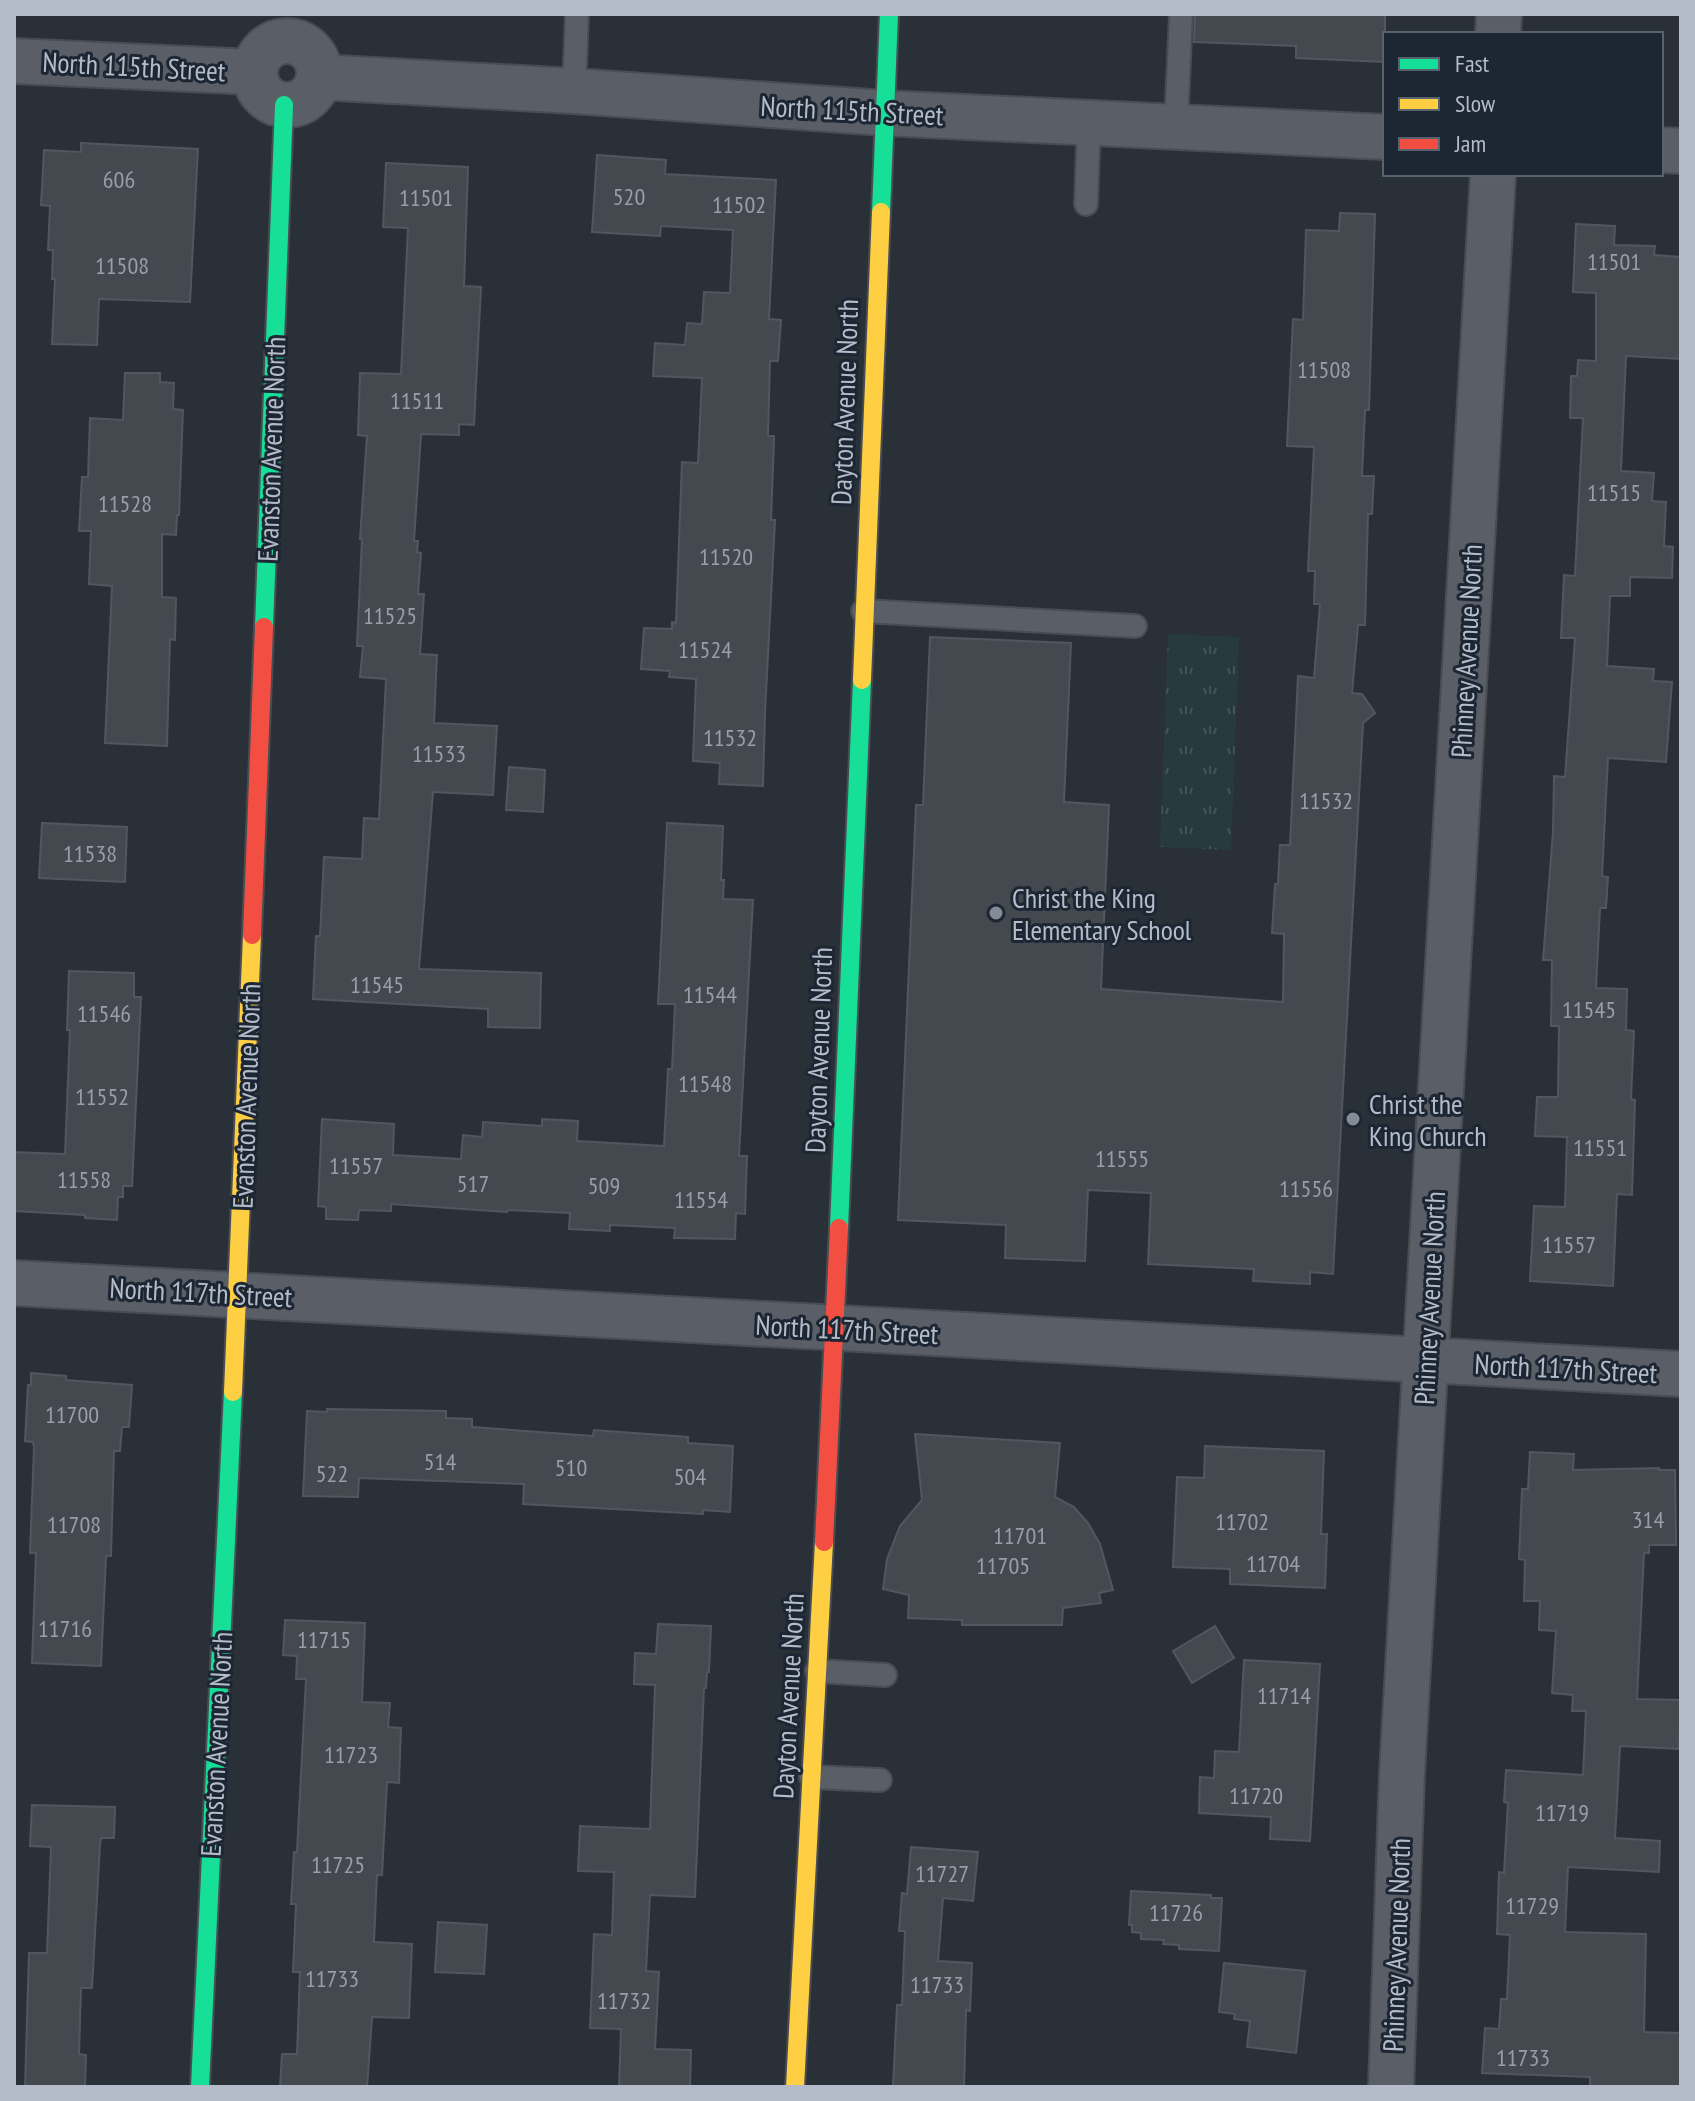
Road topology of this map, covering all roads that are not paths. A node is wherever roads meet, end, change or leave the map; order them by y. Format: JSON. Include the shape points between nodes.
{"nodes":[{"id":1,"x":577,"y":14,"type":"edge"},
{"id":2,"x":889,"y":14,"type":"edge"},
{"id":3,"x":1181,"y":14,"type":"edge"},
{"id":4,"x":289,"y":27,"type":"edge"},
{"id":5,"x":14,"y":61,"type":"edge"},
{"id":6,"x":254,"y":72,"type":"junction"},
{"id":7,"x":319,"y":77,"type":"junction"},
{"id":8,"x":574,"y":91,"type":"junction"},
{"id":9,"x":284,"y":105,"type":"junction"},
{"id":10,"x":884,"y":113,"type":"junction"},
{"id":11,"x":1089,"y":122,"type":"junction"},
{"id":12,"x":1176,"y":126,"type":"junction"},
{"id":13,"x":1383,"y":137,"type":"edge"},
{"id":14,"x":1493,"y":176,"type":"edge"},
{"id":15,"x":1086,"y":204,"type":"dead end"},
{"id":16,"x":863,"y":611,"type":"junction"},
{"id":17,"x":1135,"y":626,"type":"dead end"},
{"id":18,"x":14,"y":1283,"type":"edge"},
{"id":19,"x":238,"y":1294,"type":"junction"},
{"id":20,"x":835,"y":1328,"type":"junction"},
{"id":21,"x":1426,"y":1359,"type":"junction"},
{"id":22,"x":1681,"y":1374,"type":"edge"},
{"id":23,"x":817,"y":1671,"type":"junction"},
{"id":24,"x":885,"y":1675,"type":"dead end"},
{"id":25,"x":811,"y":1777,"type":"junction"},
{"id":26,"x":880,"y":1780,"type":"dead end"},
{"id":27,"x":200,"y":2087,"type":"edge"},
{"id":28,"x":795,"y":2087,"type":"edge"},
{"id":29,"x":1391,"y":2087,"type":"edge"}],
"edges":[{"from":1,"to":8,"type":"lane"},
{"from":2,"to":10,"type":"street","name":"Dayton Avenue North"},
{"from":3,"to":12,"type":"lane"},
{"from":4,"to":6,"type":"street","via":[[263,50]]},
{"from":4,"to":7,"type":"street","via":[[312,51]]},
{"from":5,"to":6,"type":"street","name":"North 115th Street"},
{"from":6,"to":9,"type":"street","via":[[265,98]]},
{"from":7,"to":8,"type":"street","name":"North 115th Street"},
{"from":7,"to":9,"type":"street","via":[[305,100]]},
{"from":8,"to":10,"type":"street","name":"North 115th Street"},
{"from":9,"to":19,"type":"street","name":"Evanston Avenue North"},
{"from":10,"to":11,"type":"street","name":"North 115th Street"},
{"from":10,"to":16,"type":"street","name":"Dayton Avenue North"},
{"from":11,"to":12,"type":"street","name":"North 115th Street"},
{"from":11,"to":15,"type":"lane"},
{"from":12,"to":13,"type":"street","name":"North 115th Street"},
{"from":14,"to":21,"type":"street","name":"Phinney Avenue North"},
{"from":16,"to":17,"type":"lane"},
{"from":16,"to":20,"type":"street","name":"Dayton Avenue North"},
{"from":18,"to":19,"type":"street","name":"North 117th Street"},
{"from":19,"to":20,"type":"street","name":"North 117th Street"},
{"from":19,"to":27,"type":"street","name":"Evanston Avenue North"},
{"from":20,"to":21,"type":"street","name":"North 117th Street"},
{"from":20,"to":23,"type":"street","name":"Dayton Avenue North"},
{"from":21,"to":22,"type":"street","name":"North 117th Street"},
{"from":21,"to":29,"type":"street","name":"Phinney Avenue North","via":[[1402,1773]]},
{"from":23,"to":24,"type":"lane"},
{"from":23,"to":25,"type":"street","name":"Dayton Avenue North"},
{"from":25,"to":26,"type":"lane"},
{"from":25,"to":28,"type":"street","name":"Dayton Avenue North"}]}
